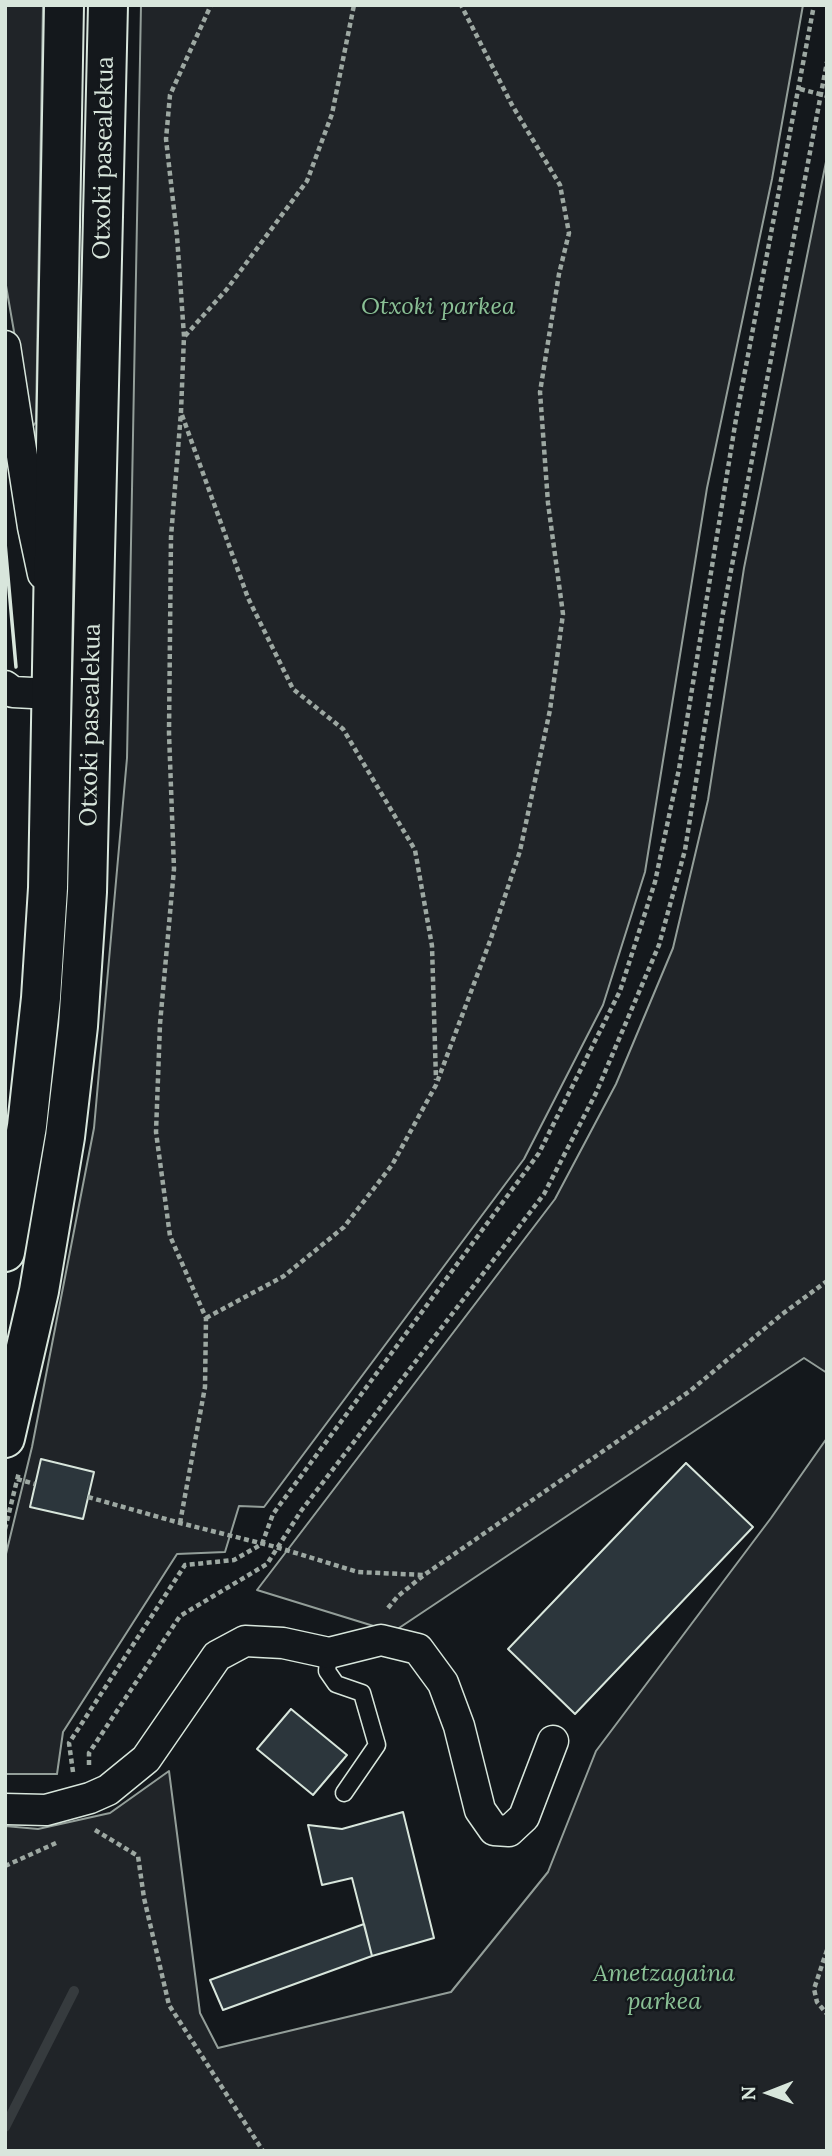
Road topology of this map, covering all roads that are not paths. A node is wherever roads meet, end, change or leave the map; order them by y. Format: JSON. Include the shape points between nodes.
{"nodes":[{"id":1,"x":64,"y":5,"type":"edge"},
{"id":2,"x":108,"y":5,"type":"edge"},
{"id":3,"x":5,"y":346,"type":"edge"},
{"id":4,"x":53,"y":622,"type":"junction"},
{"id":5,"x":5,"y":687,"type":"edge"},
{"id":6,"x":52,"y":694,"type":"junction"},
{"id":7,"x":5,"y":1252,"type":"edge"},
{"id":8,"x":5,"y":1438,"type":"edge"},
{"id":9,"x":328,"y":1653,"type":"junction"},
{"id":10,"x":553,"y":1741,"type":"dead end"},
{"id":11,"x":344,"y":1793,"type":"dead end"},
{"id":12,"x":5,"y":1809,"type":"edge"}],
"edges":[{"from":1,"to":4,"type":"main road","name":"Otxoki pasealekua"},
{"from":2,"to":8,"type":"main road","name":"Otxoki pasealekua","via":[[88,892],[79,1026],[39,1291]]},
{"from":3,"to":4,"type":"street","name":"Otxoki pasealekua"},
{"from":4,"to":6,"type":"main road","name":"Otxoki pasealekua"},
{"from":5,"to":6,"type":"street","via":[[13,692]]},
{"from":6,"to":7,"type":"main road","name":"Otxoki pasealekua","via":[[41,998],[27,1126]]},
{"from":9,"to":10,"type":"street","via":[[381,1640],[418,1649],[443,1683],[480,1810],[494,1830],[509,1831],[524,1818]]},
{"from":9,"to":11,"type":"lane","via":[[327,1671],[336,1684],[362,1693],[377,1745]]},
{"from":9,"to":12,"type":"street","via":[[245,1641],[217,1656],[146,1759],[108,1790],[46,1810]]}]}
